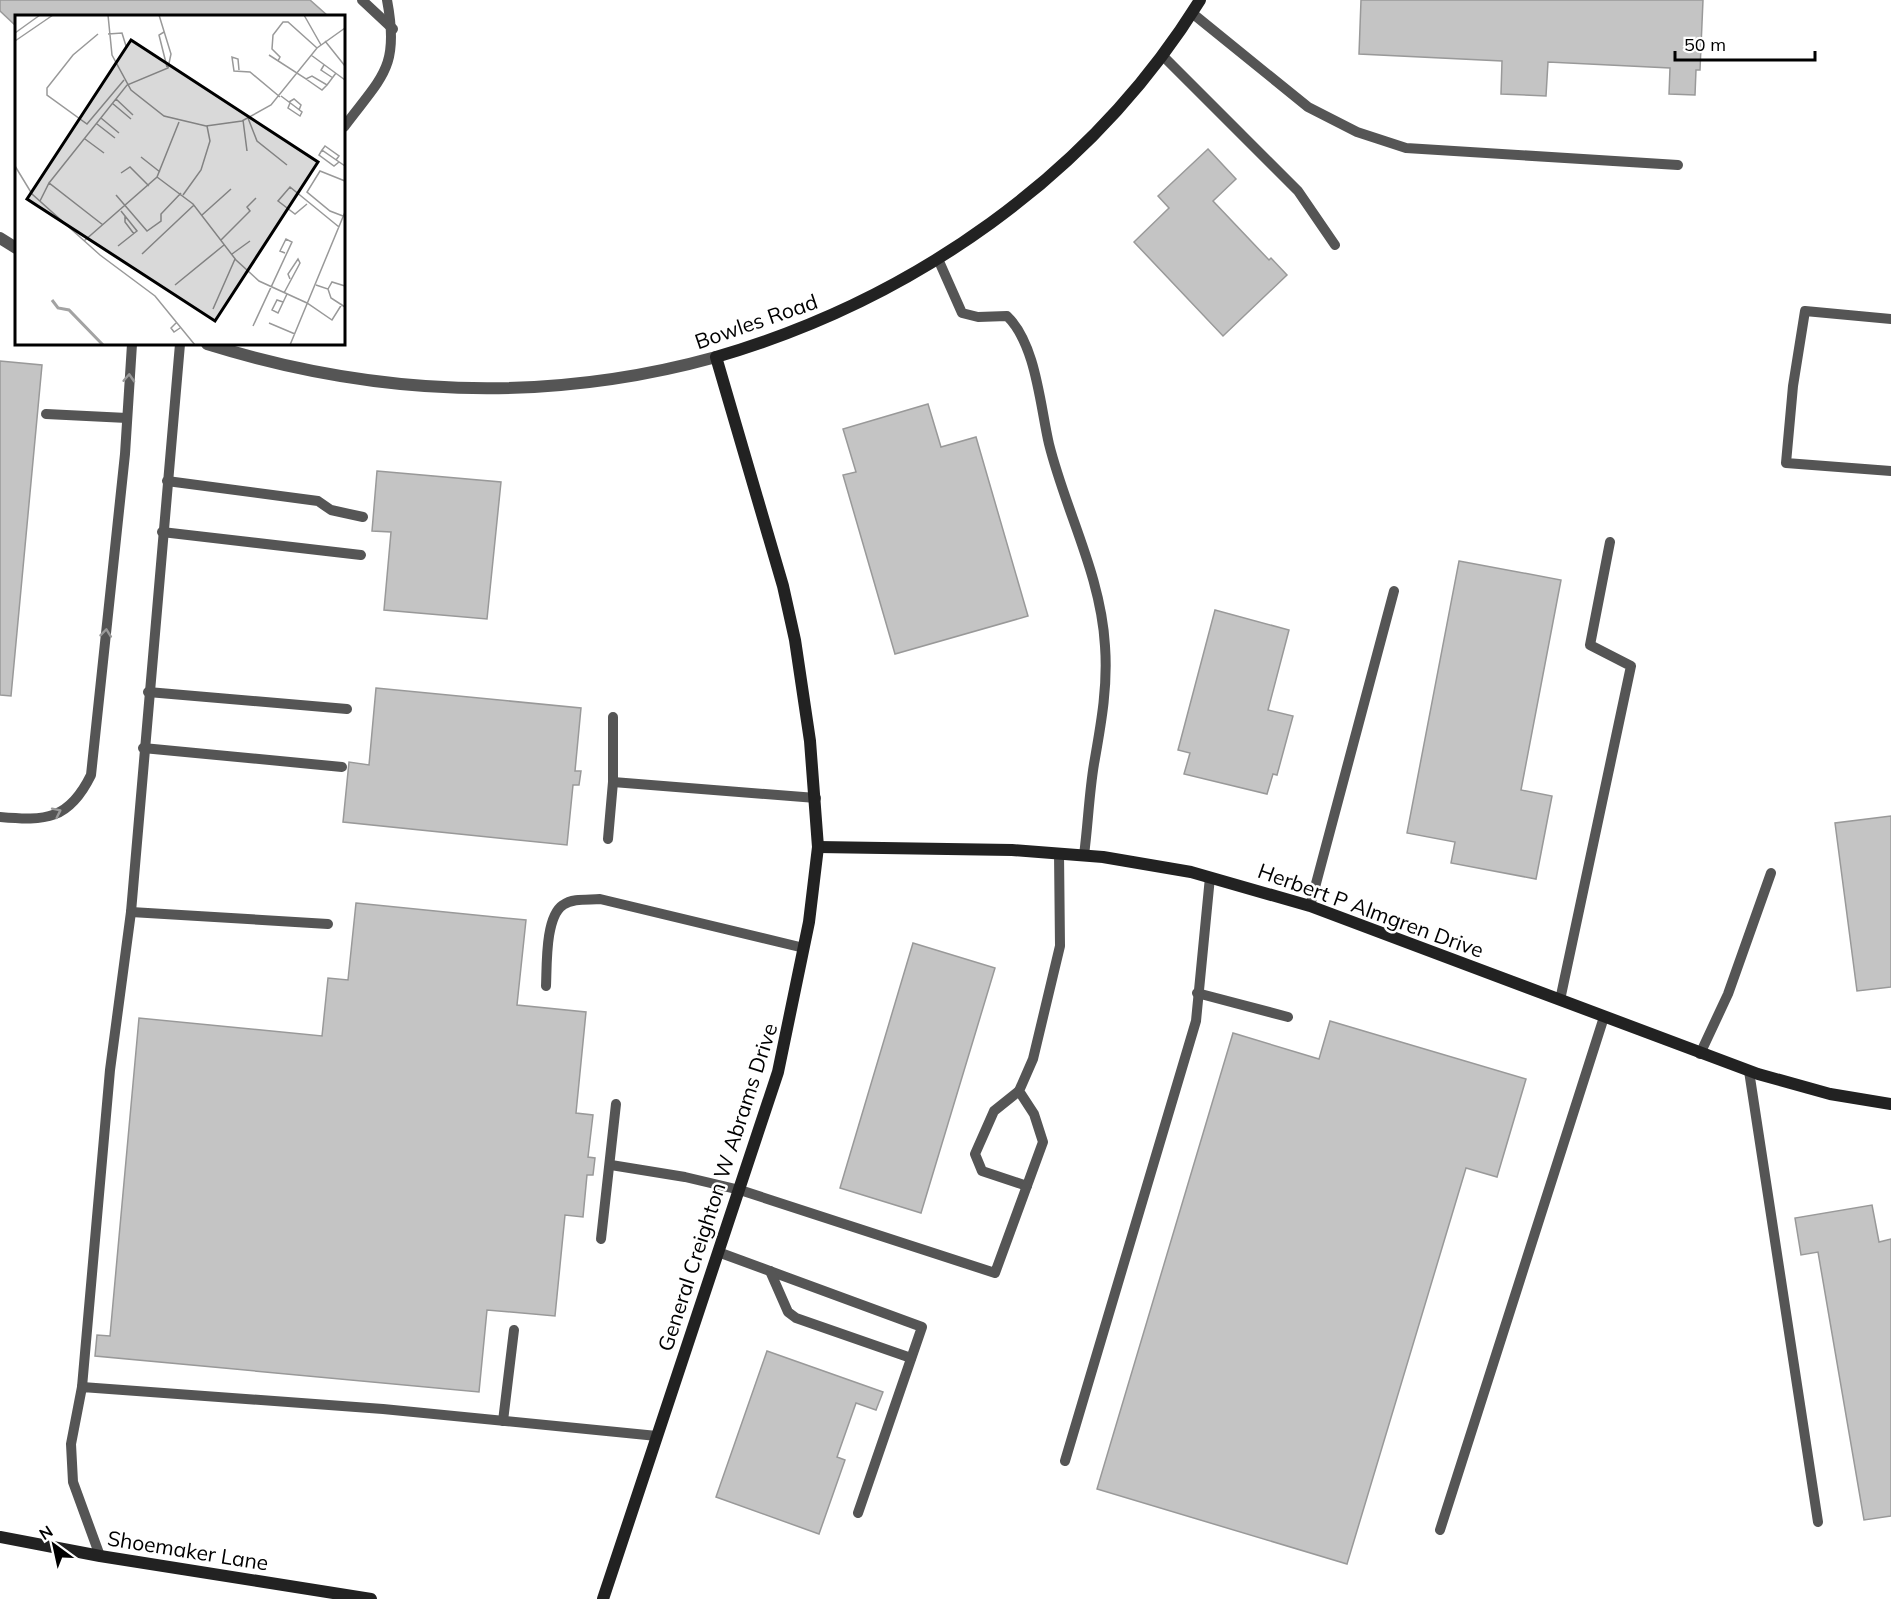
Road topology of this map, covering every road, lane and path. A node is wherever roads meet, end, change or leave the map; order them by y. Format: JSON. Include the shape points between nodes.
{"nodes":[{"id":1,"x":362,"y":0,"type":"edge"},
{"id":2,"x":387,"y":0,"type":"edge"},
{"id":3,"x":1200,"y":0,"type":"edge"},
{"id":4,"x":1192,"y":13,"type":"junction"},
{"id":5,"x":393,"y":29,"type":"junction"},
{"id":6,"x":1162,"y":55,"type":"junction"},
{"id":7,"x":345,"y":126,"type":"edge"},
{"id":8,"x":1678,"y":165,"type":"dead end"},
{"id":9,"x":0,"y":238,"type":"edge"},
{"id":10,"x":1335,"y":245,"type":"dead end"},
{"id":11,"x":15,"y":247,"type":"edge"},
{"id":12,"x":938,"y":260,"type":"junction"},
{"id":13,"x":1891,"y":319,"type":"edge"},
{"id":14,"x":132,"y":345,"type":"edge"},
{"id":15,"x":180,"y":345,"type":"edge"},
{"id":16,"x":210,"y":345,"type":"edge"},
{"id":17,"x":716,"y":357,"type":"junction"},
{"id":18,"x":46,"y":414,"type":"dead end"},
{"id":19,"x":127,"y":418,"type":"junction"},
{"id":20,"x":1891,"y":471,"type":"edge"},
{"id":21,"x":167,"y":481,"type":"junction"},
{"id":22,"x":363,"y":517,"type":"dead end"},
{"id":23,"x":162,"y":532,"type":"junction"},
{"id":24,"x":1610,"y":542,"type":"dead end"},
{"id":25,"x":361,"y":555,"type":"dead end"},
{"id":26,"x":1394,"y":591,"type":"dead end"},
{"id":27,"x":148,"y":692,"type":"junction"},
{"id":28,"x":347,"y":709,"type":"dead end"},
{"id":29,"x":613,"y":717,"type":"dead end"},
{"id":30,"x":143,"y":748,"type":"junction"},
{"id":31,"x":342,"y":767,"type":"dead end"},
{"id":32,"x":613,"y":782,"type":"junction"},
{"id":33,"x":816,"y":798,"type":"junction"},
{"id":34,"x":0,"y":817,"type":"edge"},
{"id":35,"x":608,"y":838,"type":"dead end"},
{"id":36,"x":818,"y":847,"type":"junction"},
{"id":37,"x":1059,"y":853,"type":"junction"},
{"id":38,"x":1084,"y":855,"type":"junction"},
{"id":39,"x":1771,"y":873,"type":"dead end"},
{"id":40,"x":1210,"y":877,"type":"junction"},
{"id":41,"x":1310,"y":906,"type":"junction"},
{"id":42,"x":131,"y":912,"type":"junction"},
{"id":43,"x":328,"y":924,"type":"dead end"},
{"id":44,"x":804,"y":948,"type":"junction"},
{"id":45,"x":546,"y":986,"type":"dead end"},
{"id":46,"x":1197,"y":993,"type":"junction"},
{"id":47,"x":1560,"y":1000,"type":"junction"},
{"id":48,"x":1288,"y":1017,"type":"dead end"},
{"id":49,"x":1604,"y":1017,"type":"junction"},
{"id":50,"x":1700,"y":1054,"type":"junction"},
{"id":51,"x":1749,"y":1071,"type":"junction"},
{"id":52,"x":1019,"y":1091,"type":"junction"},
{"id":53,"x":616,"y":1104,"type":"dead end"},
{"id":54,"x":1891,"y":1104,"type":"edge"},
{"id":55,"x":611,"y":1165,"type":"junction"},
{"id":56,"x":1027,"y":1186,"type":"junction"},
{"id":57,"x":740,"y":1190,"type":"junction"},
{"id":58,"x":601,"y":1239,"type":"dead end"},
{"id":59,"x":718,"y":1252,"type":"junction"},
{"id":60,"x":770,"y":1271,"type":"junction"},
{"id":61,"x":514,"y":1330,"type":"dead end"},
{"id":62,"x":911,"y":1358,"type":"junction"},
{"id":63,"x":82,"y":1387,"type":"junction"},
{"id":64,"x":503,"y":1421,"type":"junction"},
{"id":65,"x":657,"y":1436,"type":"junction"},
{"id":66,"x":1065,"y":1461,"type":"dead end"},
{"id":67,"x":858,"y":1513,"type":"dead end"},
{"id":68,"x":1818,"y":1521,"type":"dead end"},
{"id":69,"x":1440,"y":1530,"type":"dead end"},
{"id":70,"x":0,"y":1537,"type":"edge"},
{"id":71,"x":100,"y":1556,"type":"junction"},
{"id":72,"x":371,"y":1599,"type":"edge"},
{"id":73,"x":603,"y":1599,"type":"edge"}],
"edges":[{"from":1,"to":5,"type":"lane"},
{"from":2,"to":5,"type":"lane"},
{"from":3,"to":4,"type":"street","name":"Bowles Road"},
{"from":4,"to":6,"type":"street","name":"Bowles Road"},
{"from":4,"to":8,"type":"lane","via":[[1308,107],[1357,132],[1406,147]]},
{"from":5,"to":7,"type":"lane","via":[[387,71]]},
{"from":6,"to":10,"type":"lane","via":[[1298,191]]},
{"from":6,"to":12,"type":"street","name":"Bowles Road","via":[[1115,112],[1060,166],[992,223]]},
{"from":9,"to":11,"type":"street"},
{"from":12,"to":17,"type":"street","name":"Bowles Road","via":[[831,316]]},
{"from":12,"to":38,"type":"lane","via":[[962,313],[1007,316],[1027,346],[1052,456],[1097,594],[1106,645],[1106,705],[1094,766]]},
{"from":13,"to":20,"type":"lane","via":[[1805,311],[1786,463]]},
{"from":19,"to":14,"type":"lane","one_way":true},
{"from":15,"to":21,"type":"lane"},
{"from":16,"to":17,"type":"street","name":"Bowles Road","via":[[351,379],[444,389],[585,384]]},
{"from":17,"to":33,"type":"street","name":"General Creighton W Abrams Drive","via":[[783,586],[804,691]]},
{"from":18,"to":19,"type":"lane"},
{"from":34,"to":19,"type":"lane","one_way":true,"via":[[55,816],[80,797],[91,775]]},
{"from":21,"to":22,"type":"lane","via":[[318,501],[331,510]]},
{"from":21,"to":23,"type":"lane"},
{"from":23,"to":25,"type":"lane"},
{"from":23,"to":27,"type":"lane"},
{"from":24,"to":47,"type":"lane","via":[[1590,645],[1631,666]]},
{"from":26,"to":41,"type":"lane"},
{"from":27,"to":28,"type":"lane"},
{"from":27,"to":30,"type":"lane"},
{"from":29,"to":32,"type":"lane"},
{"from":30,"to":31,"type":"lane"},
{"from":30,"to":42,"type":"lane"},
{"from":32,"to":33,"type":"lane"},
{"from":32,"to":35,"type":"lane"},
{"from":33,"to":36,"type":"street","name":"General Creighton W Abrams Drive"},
{"from":36,"to":37,"type":"street","name":"Herbert P Almgren Drive"},
{"from":36,"to":44,"type":"street","name":"General Creighton W Abrams Drive"},
{"from":37,"to":38,"type":"street","name":"Herbert P Almgren Drive"},
{"from":37,"to":52,"type":"lane","via":[[1060,946],[1033,1059]]},
{"from":38,"to":40,"type":"street","name":"Herbert P Almgren Drive","via":[[1149,863]]},
{"from":39,"to":50,"type":"lane","via":[[1728,994]]},
{"from":40,"to":41,"type":"street","name":"Herbert P Almgren Drive"},
{"from":40,"to":46,"type":"lane"},
{"from":41,"to":47,"type":"street","name":"Herbert P Almgren Drive"},
{"from":42,"to":43,"type":"lane"},
{"from":42,"to":63,"type":"lane","via":[[110,1070]]},
{"from":44,"to":45,"type":"lane","via":[[600,899],[577,900],[563,904],[552,918]]},
{"from":44,"to":57,"type":"street","name":"General Creighton W Abrams Drive","via":[[778,1072]]},
{"from":46,"to":48,"type":"lane"},
{"from":46,"to":66,"type":"lane","via":[[1196,1021]]},
{"from":47,"to":49,"type":"street","name":"Herbert P Almgren Drive"},
{"from":49,"to":50,"type":"street","name":"Herbert P Almgren Drive"},
{"from":49,"to":69,"type":"lane"},
{"from":50,"to":51,"type":"street","name":"Herbert P Almgren Drive"},
{"from":51,"to":54,"type":"street","name":"Herbert P Almgren Drive","via":[[1830,1094]]},
{"from":51,"to":68,"type":"lane"},
{"from":52,"to":56,"type":"lane","via":[[1034,1114],[1043,1142]]},
{"from":52,"to":56,"type":"lane","via":[[994,1111],[975,1154],[981,1171]]},
{"from":53,"to":55,"type":"lane"},
{"from":55,"to":57,"type":"lane"},
{"from":55,"to":58,"type":"lane"},
{"from":56,"to":57,"type":"lane","via":[[995,1273]]},
{"from":57,"to":59,"type":"street","name":"General Creighton W Abrams Drive"},
{"from":59,"to":60,"type":"lane"},
{"from":59,"to":65,"type":"street","name":"General Creighton W Abrams Drive"},
{"from":60,"to":62,"type":"lane","via":[[788,1312],[796,1318]]},
{"from":60,"to":62,"type":"lane","via":[[922,1327]]},
{"from":61,"to":64,"type":"lane"},
{"from":62,"to":67,"type":"lane"},
{"from":63,"to":64,"type":"lane"},
{"from":63,"to":71,"type":"lane","via":[[71,1444],[73,1482]]},
{"from":64,"to":65,"type":"lane"},
{"from":65,"to":73,"type":"street","name":"General Creighton W Abrams Drive"},
{"from":70,"to":71,"type":"street","name":"Shoemaker Lane"},
{"from":71,"to":72,"type":"street","name":"Shoemaker Lane"}]}
